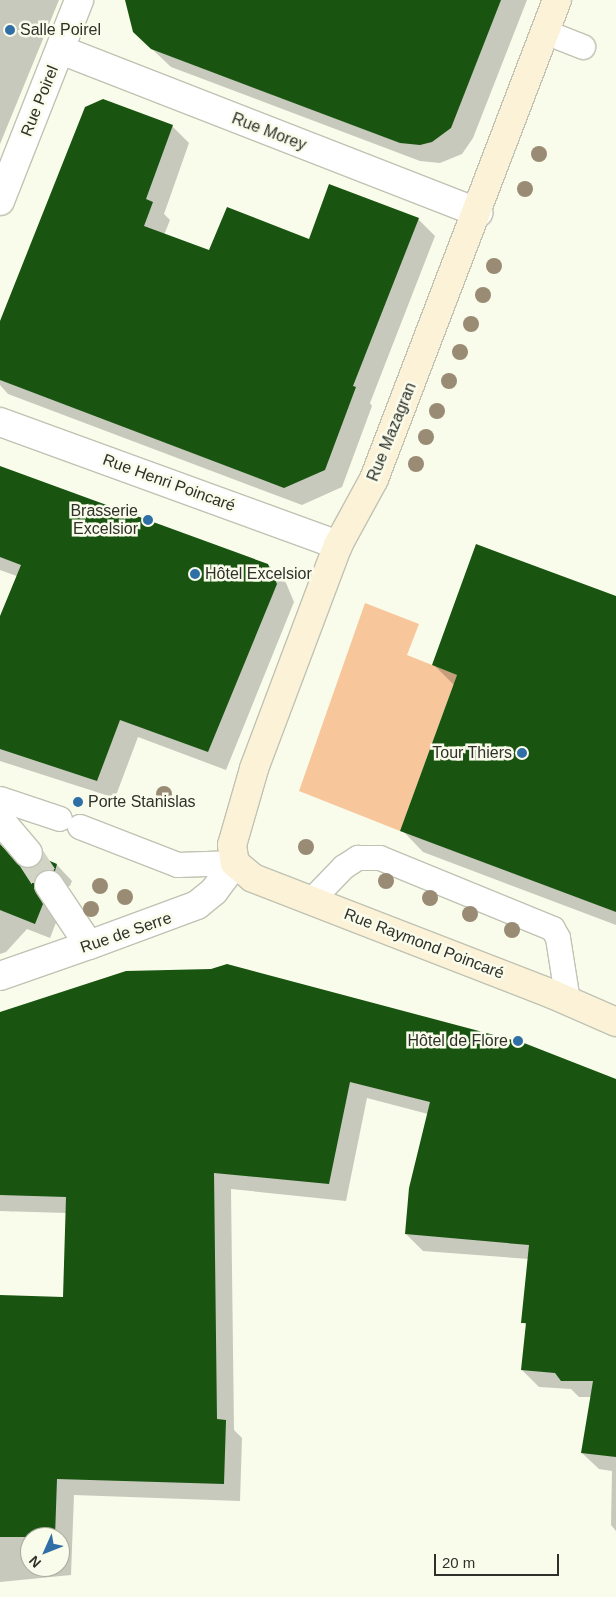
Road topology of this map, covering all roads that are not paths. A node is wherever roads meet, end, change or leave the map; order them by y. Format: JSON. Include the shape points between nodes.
{"nodes":[{"id":1,"x":80,"y":0,"type":"edge"},
{"id":2,"x":557,"y":0,"type":"edge"},
{"id":3,"x":545,"y":32,"type":"junction"},
{"id":4,"x":583,"y":47,"type":"dead end"},
{"id":5,"x":61,"y":50,"type":"junction"},
{"id":6,"x":0,"y":201,"type":"edge"},
{"id":7,"x":478,"y":213,"type":"junction"},
{"id":8,"x":0,"y":422,"type":"edge"},
{"id":9,"x":338,"y":545,"type":"junction"},
{"id":10,"x":0,"y":799,"type":"edge"},
{"id":11,"x":0,"y":820,"type":"edge"},
{"id":12,"x":28,"y":853,"type":"tunnel mouth"},
{"id":13,"x":235,"y":864,"type":"junction"},
{"id":14,"x":50,"y":885,"type":"tunnel mouth"},
{"id":15,"x":312,"y":900,"type":"junction"},
{"id":16,"x":89,"y":945,"type":"junction"},
{"id":17,"x":0,"y":976,"type":"edge"},
{"id":18,"x":568,"y":1001,"type":"junction"},
{"id":19,"x":616,"y":1022,"type":"edge"}],
"edges":[{"from":1,"to":5,"type":"street","name":"Rue Poirel"},
{"from":2,"to":3,"type":"main road","name":"Rue Mazagran"},
{"from":3,"to":4,"type":"lane"},
{"from":3,"to":7,"type":"main road","name":"Rue Mazagran"},
{"from":5,"to":6,"type":"street","name":"Rue Poirel"},
{"from":5,"to":7,"type":"street","name":"Rue Morey"},
{"from":7,"to":9,"type":"main road","name":"Rue Mazagran","via":[[374,479]]},
{"from":8,"to":9,"type":"street","name":"Rue Henri Poincaré"},
{"from":9,"to":13,"type":"main road","name":"Rue Mazagran","via":[[244,796],[232,845]]},
{"from":10,"to":13,"type":"lane","via":[[178,865]]},
{"from":11,"to":12,"type":"street"},
{"from":13,"to":15,"type":"main road","name":"Rue Raymond Poincaré","via":[[253,878]]},
{"from":13,"to":16,"type":"street","name":"Rue de Serre","via":[[198,906]]},
{"from":14,"to":16,"type":"street"},
{"from":15,"to":18,"type":"main road","name":"Rue Raymond Poincaré"},
{"from":15,"to":18,"type":"lane","via":[[344,867],[358,858],[380,858],[553,929],[558,938]]},
{"from":16,"to":17,"type":"street","name":"Rue de Serre"},
{"from":18,"to":19,"type":"main road","name":"Rue Raymond Poincaré"}]}
